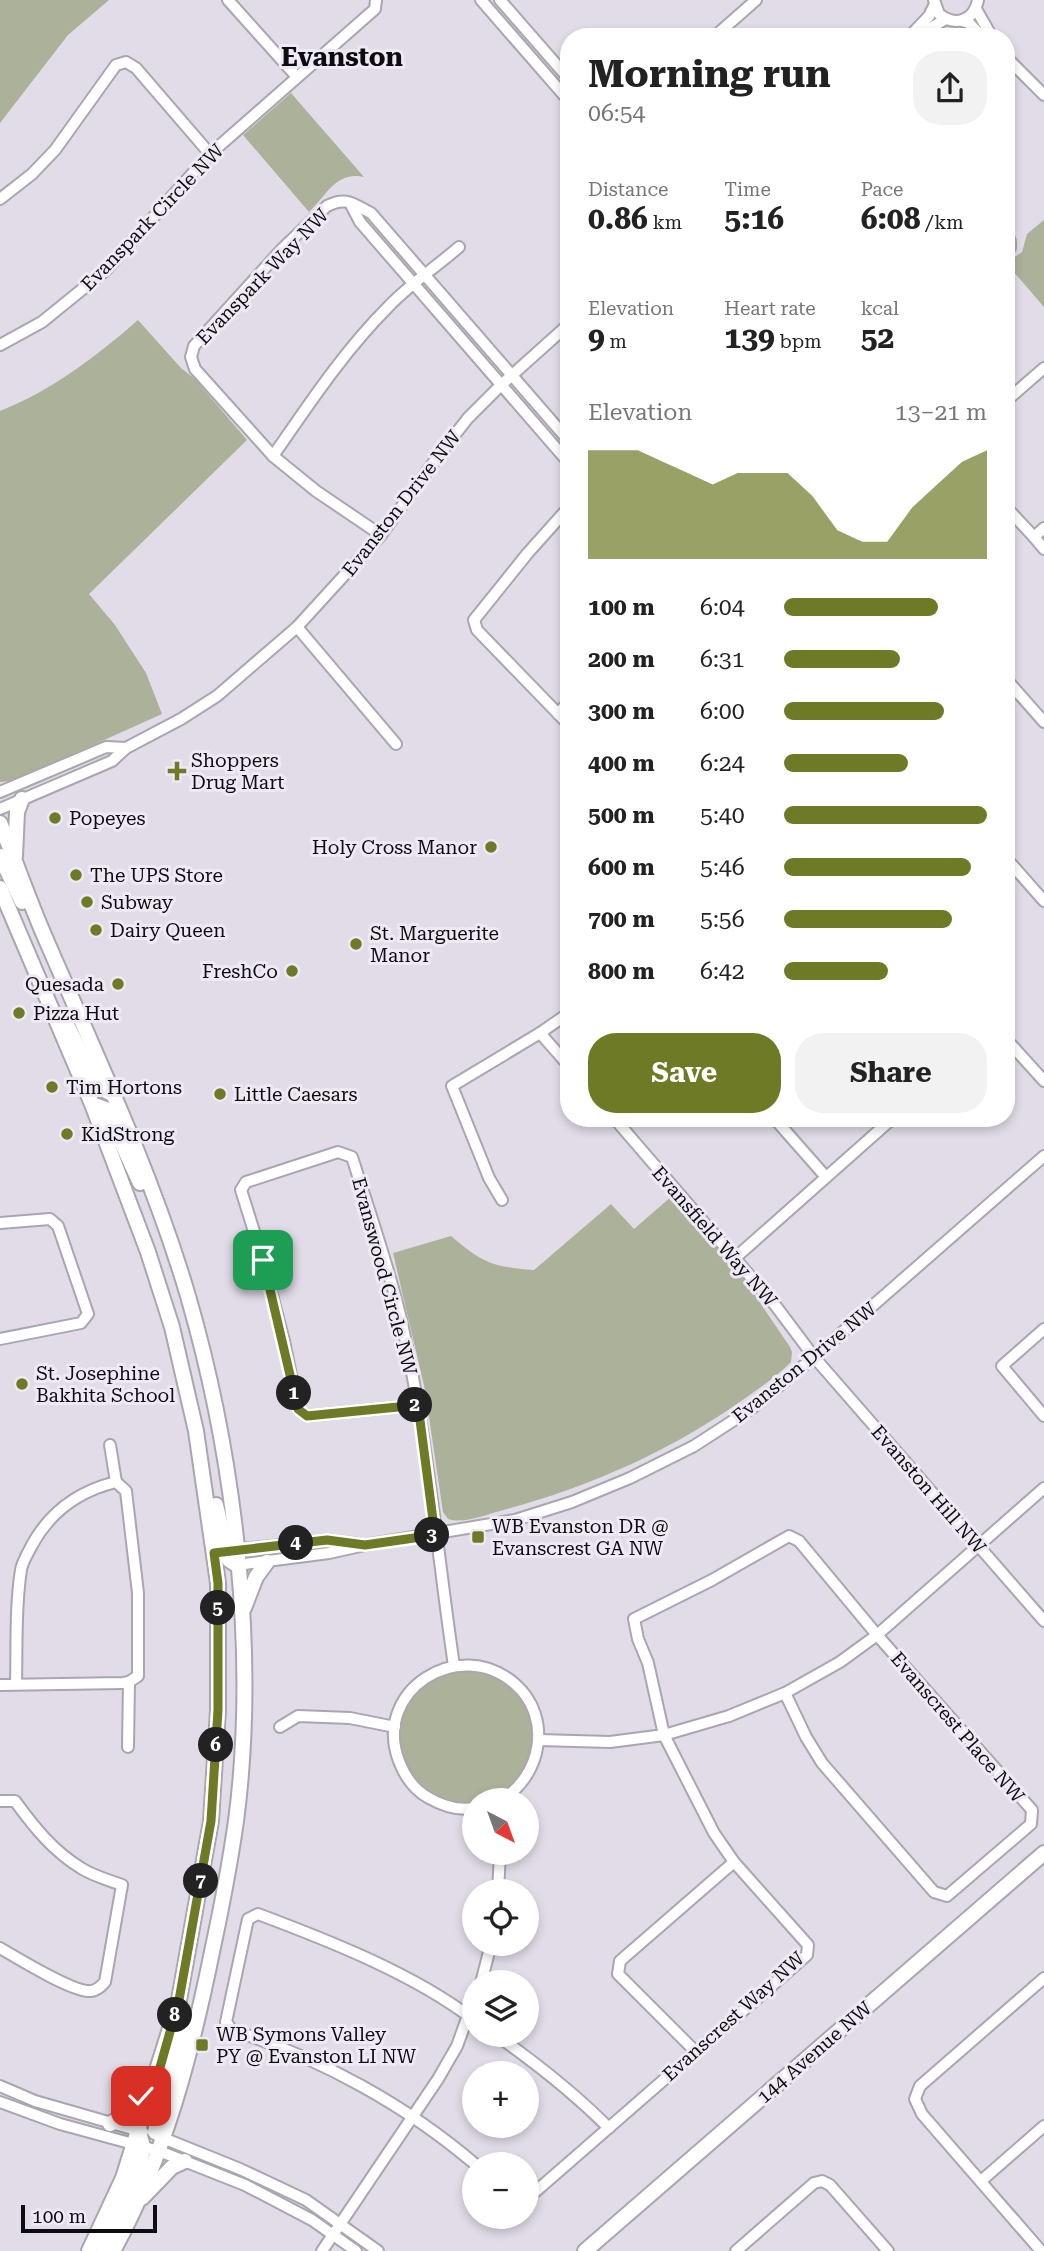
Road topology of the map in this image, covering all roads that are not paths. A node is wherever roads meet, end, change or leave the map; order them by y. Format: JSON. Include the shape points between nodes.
{"nodes":[{"id":1,"x":228,"y":0,"type":"edge"},
{"id":2,"x":376,"y":0,"type":"edge"},
{"id":3,"x":481,"y":0,"type":"edge"},
{"id":4,"x":500,"y":0,"type":"edge"},
{"id":5,"x":756,"y":0,"type":"edge"},
{"id":6,"x":934,"y":3,"type":"edge"},
{"id":7,"x":977,"y":5,"type":"edge"},
{"id":8,"x":946,"y":19,"type":"junction"},
{"id":9,"x":962,"y":21,"type":"junction"},
{"id":10,"x":724,"y":28,"type":"edge"},
{"id":11,"x":918,"y":28,"type":"edge"},
{"id":12,"x":930,"y":28,"type":"edge"},
{"id":13,"x":974,"y":28,"type":"edge"},
{"id":14,"x":988,"y":28,"type":"edge"},
{"id":15,"x":1015,"y":66,"type":"edge"},
{"id":16,"x":560,"y":69,"type":"edge"},
{"id":17,"x":297,"y":77,"type":"junction"},
{"id":18,"x":560,"y":91,"type":"edge"},
{"id":19,"x":1044,"y":94,"type":"edge"},
{"id":20,"x":210,"y":154,"type":"junction"},
{"id":21,"x":0,"y":199,"type":"edge"},
{"id":22,"x":350,"y":203,"type":"junction"},
{"id":23,"x":459,"y":247,"type":"dead end"},
{"id":24,"x":426,"y":276,"type":"junction"},
{"id":25,"x":413,"y":284,"type":"junction"},
{"id":26,"x":560,"y":332,"type":"edge"},
{"id":27,"x":0,"y":345,"type":"edge"},
{"id":28,"x":1044,"y":368,"type":"edge"},
{"id":29,"x":512,"y":374,"type":"junction"},
{"id":30,"x":501,"y":385,"type":"junction"},
{"id":31,"x":1015,"y":393,"type":"edge"},
{"id":32,"x":560,"y":430,"type":"edge"},
{"id":33,"x":560,"y":453,"type":"edge"},
{"id":34,"x":273,"y":456,"type":"junction"},
{"id":35,"x":560,"y":517,"type":"edge"},
{"id":36,"x":1015,"y":517,"type":"edge"},
{"id":37,"x":1044,"y":528,"type":"edge"},
{"id":38,"x":381,"y":535,"type":"junction"},
{"id":39,"x":1034,"y":537,"type":"junction"},
{"id":40,"x":1044,"y":549,"type":"edge"},
{"id":41,"x":297,"y":627,"type":"junction"},
{"id":42,"x":1015,"y":689,"type":"edge"},
{"id":43,"x":560,"y":712,"type":"edge"},
{"id":44,"x":558,"y":714,"type":"joint"},
{"id":45,"x":1044,"y":722,"type":"edge"},
{"id":46,"x":396,"y":744,"type":"dead end"},
{"id":47,"x":127,"y":748,"type":"junction"},
{"id":48,"x":0,"y":792,"type":"edge"},
{"id":49,"x":22,"y":799,"type":"junction"},
{"id":50,"x":0,"y":809,"type":"edge"},
{"id":51,"x":0,"y":823,"type":"edge"},
{"id":52,"x":0,"y":856,"type":"edge"},
{"id":53,"x":15,"y":861,"type":"junction"},
{"id":54,"x":1015,"y":868,"type":"edge"},
{"id":55,"x":0,"y":888,"type":"edge"},
{"id":56,"x":1044,"y":901,"type":"edge"},
{"id":57,"x":35,"y":915,"type":"junction"},
{"id":58,"x":32,"y":963,"type":"junction"},
{"id":59,"x":560,"y":1019,"type":"edge"},
{"id":60,"x":540,"y":1032,"type":"junction"},
{"id":61,"x":1015,"y":1049,"type":"edge"},
{"id":62,"x":560,"y":1055,"type":"edge"},
{"id":63,"x":1044,"y":1081,"type":"edge"},
{"id":64,"x":114,"y":1095,"type":"junction"},
{"id":65,"x":92,"y":1104,"type":"junction"},
{"id":66,"x":622,"y":1127,"type":"edge"},
{"id":67,"x":782,"y":1127,"type":"edge"},
{"id":68,"x":883,"y":1127,"type":"edge"},
{"id":69,"x":1044,"y":1156,"type":"edge"},
{"id":70,"x":827,"y":1177,"type":"junction"},
{"id":71,"x":502,"y":1200,"type":"dead end"},
{"id":72,"x":158,"y":1210,"type":"junction"},
{"id":73,"x":0,"y":1223,"type":"edge"},
{"id":74,"x":735,"y":1258,"type":"junction"},
{"id":75,"x":1044,"y":1329,"type":"edge"},
{"id":76,"x":0,"y":1339,"type":"edge"},
{"id":77,"x":814,"y":1357,"type":"junction"},
{"id":78,"x":418,"y":1405,"type":"junction"},
{"id":79,"x":1044,"y":1416,"type":"edge"},
{"id":80,"x":110,"y":1445,"type":"dead end"},
{"id":81,"x":116,"y":1482,"type":"junction"},
{"id":82,"x":1044,"y":1488,"type":"edge"},
{"id":83,"x":435,"y":1535,"type":"junction"},
{"id":84,"x":365,"y":1545,"type":"junction"},
{"id":85,"x":979,"y":1546,"type":"junction"},
{"id":86,"x":225,"y":1551,"type":"junction"},
{"id":87,"x":267,"y":1562,"type":"junction"},
{"id":88,"x":237,"y":1565,"type":"junction"},
{"id":89,"x":242,"y":1612,"type":"junction"},
{"id":90,"x":1044,"y":1621,"type":"edge"},
{"id":91,"x":877,"y":1635,"type":"junction"},
{"id":92,"x":454,"y":1666,"type":"junction"},
{"id":93,"x":129,"y":1682,"type":"junction"},
{"id":94,"x":16,"y":1684,"type":"junction"},
{"id":95,"x":0,"y":1685,"type":"edge"},
{"id":96,"x":785,"y":1693,"type":"junction"},
{"id":97,"x":280,"y":1727,"type":"dead end"},
{"id":98,"x":395,"y":1727,"type":"junction"},
{"id":99,"x":664,"y":1735,"type":"junction"},
{"id":100,"x":539,"y":1740,"type":"junction"},
{"id":101,"x":128,"y":1747,"type":"dead end"},
{"id":102,"x":517,"y":1788,"type":"edge"},
{"id":103,"x":0,"y":1801,"type":"edge"},
{"id":104,"x":462,"y":1809,"type":"edge"},
{"id":105,"x":1044,"y":1853,"type":"edge"},
{"id":106,"x":734,"y":1862,"type":"junction"},
{"id":107,"x":0,"y":1948,"type":"edge"},
{"id":108,"x":1043,"y":1982,"type":"edge"},
{"id":109,"x":179,"y":2000,"type":"junction"},
{"id":110,"x":462,"y":2012,"type":"edge"},
{"id":111,"x":462,"y":2036,"type":"edge"},
{"id":112,"x":513,"y":2047,"type":"edge"},
{"id":113,"x":695,"y":2052,"type":"junction"},
{"id":114,"x":159,"y":2071,"type":"junction"},
{"id":115,"x":0,"y":2086,"type":"edge"},
{"id":116,"x":0,"y":2102,"type":"edge"},
{"id":117,"x":412,"y":2118,"type":"junction"},
{"id":118,"x":110,"y":2124,"type":"junction"},
{"id":119,"x":1044,"y":2126,"type":"edge"},
{"id":120,"x":609,"y":2128,"type":"junction"},
{"id":121,"x":138,"y":2141,"type":"junction"},
{"id":122,"x":159,"y":2141,"type":"junction"},
{"id":123,"x":462,"y":2155,"type":"edge"},
{"id":124,"x":185,"y":2161,"type":"junction"},
{"id":125,"x":981,"y":2181,"type":"junction"},
{"id":126,"x":539,"y":2189,"type":"edge"},
{"id":127,"x":136,"y":2204,"type":"junction"},
{"id":128,"x":337,"y":2229,"type":"junction"},
{"id":129,"x":89,"y":2251,"type":"edge"},
{"id":130,"x":104,"y":2251,"type":"edge"},
{"id":131,"x":113,"y":2251,"type":"edge"},
{"id":132,"x":322,"y":2251,"type":"edge"},
{"id":133,"x":356,"y":2251,"type":"edge"},
{"id":134,"x":378,"y":2251,"type":"edge"},
{"id":135,"x":585,"y":2251,"type":"edge"},
{"id":136,"x":736,"y":2251,"type":"edge"},
{"id":137,"x":888,"y":2251,"type":"edge"},
{"id":138,"x":1041,"y":2251,"type":"edge"}],
"edges":[{"from":1,"to":17,"type":"street"},
{"from":2,"to":17,"type":"street","name":"Evanspark Circle NW","via":[[375,9]]},
{"from":3,"to":18,"type":"street"},
{"from":4,"to":16,"type":"street"},
{"from":5,"to":10,"type":"street"},
{"from":6,"to":8,"type":"street"},
{"from":6,"to":11,"type":"street"},
{"from":7,"to":9,"type":"street"},
{"from":7,"to":14,"type":"street"},
{"from":8,"to":9,"type":"street"},
{"from":8,"to":12,"type":"street"},
{"from":9,"to":13,"type":"street"},
{"from":15,"to":19,"type":"street"},
{"from":17,"to":20,"type":"street","name":"Evanspark Circle NW"},
{"from":20,"to":21,"type":"street","via":[[126,62],[116,65],[55,150]]},
{"from":20,"to":27,"type":"street","name":"Evanspark Circle NW","via":[[106,270],[42,322]]},
{"from":22,"to":24,"type":"street","name":"Evanspark Way NW","via":[[371,213]]},
{"from":22,"to":25,"type":"street","name":"Evanspark Way NW","via":[[360,222]]},
{"from":22,"to":34,"type":"street","name":"Evanspark Way NW","via":[[340,200],[325,208],[191,351],[195,369]]},
{"from":23,"to":24,"type":"street"},
{"from":24,"to":25,"type":"street"},
{"from":24,"to":29,"type":"street","name":"Evanspark Way NW"},
{"from":25,"to":30,"type":"street","name":"Evanspark Way NW"},
{"from":25,"to":34,"type":"street","via":[[344,356]]},
{"from":26,"to":29,"type":"street","name":"Evanston Drive NW"},
{"from":28,"to":31,"type":"street"},
{"from":29,"to":30,"type":"street","name":"Evanston Drive NW"},
{"from":29,"to":32,"type":"street","name":"Evanspark Way NW"},
{"from":30,"to":33,"type":"street","name":"Evanspark Way NW"},
{"from":30,"to":38,"type":"street","name":"Evanston Drive NW","via":[[439,455]]},
{"from":34,"to":38,"type":"street","name":"Evanspark Way NW"},
{"from":35,"to":44,"type":"street","via":[[474,620],[477,630]]},
{"from":36,"to":39,"type":"street"},
{"from":37,"to":39,"type":"street"},
{"from":38,"to":41,"type":"street","name":"Evanston Drive NW"},
{"from":39,"to":40,"type":"street"},
{"from":41,"to":46,"type":"street"},
{"from":41,"to":47,"type":"street","name":"Evanston Drive NW","via":[[211,700]]},
{"from":42,"to":45,"type":"street"},
{"from":43,"to":44,"type":"street"},
{"from":47,"to":48,"type":"street","name":"Evanston Drive NW","via":[[106,747]]},
{"from":47,"to":49,"type":"street","name":"Evanston Drive NW","via":[[112,761]]},
{"from":49,"to":50,"type":"street","name":"Evanston Drive NW"},
{"from":49,"to":53,"type":"main road","via":[[16,816]]},
{"from":51,"to":53,"type":"main road"},
{"from":52,"to":57,"type":"main road","via":[[26,910]]},
{"from":53,"to":57,"type":"main road"},
{"from":54,"to":56,"type":"street"},
{"from":55,"to":58,"type":"main road"},
{"from":57,"to":64,"type":"main road"},
{"from":58,"to":64,"type":"main road","via":[[95,1081]]},
{"from":58,"to":65,"type":"main road"},
{"from":59,"to":60,"type":"street"},
{"from":60,"to":62,"type":"street"},
{"from":60,"to":71,"type":"street","via":[[452,1086]]},
{"from":61,"to":63,"type":"street"},
{"from":64,"to":72,"type":"main road"},
{"from":65,"to":72,"type":"main road","via":[[106,1110],[134,1174]]},
{"from":65,"to":86,"type":"main road","via":[[172,1327],[202,1436]]},
{"from":66,"to":74,"type":"street","name":"Evansfield Way NW"},
{"from":67,"to":70,"type":"street"},
{"from":68,"to":70,"type":"street"},
{"from":69,"to":77,"type":"street","name":"Evanston Drive NW"},
{"from":70,"to":74,"type":"street"},
{"from":72,"to":86,"type":"main road","via":[[187,1294],[219,1430]]},
{"from":73,"to":76,"type":"street","via":[[50,1219],[58,1226],[88,1314],[81,1323]]},
{"from":74,"to":77,"type":"street","name":"Evansfield Way NW"},
{"from":75,"to":79,"type":"street","via":[[1002,1366]]},
{"from":77,"to":83,"type":"street","name":"Evanston Drive NW","via":[[751,1409],[694,1446],[631,1478],[515,1520]]},
{"from":77,"to":85,"type":"street","name":"Evanston Hill NW"},
{"from":78,"to":78,"type":"street","name":"Evanswood Circle NW","via":[[401,1318],[352,1157],[338,1152],[246,1182],[241,1190],[263,1260],[298,1409],[307,1416]]},
{"from":78,"to":83,"type":"street","name":"Evanswood Circle NW"},
{"from":80,"to":81,"type":"street"},
{"from":81,"to":93,"type":"street","via":[[126,1490],[138,1593],[138,1676]]},
{"from":81,"to":94,"type":"street","via":[[73,1499],[41,1529],[21,1567]]},
{"from":82,"to":85,"type":"street"},
{"from":83,"to":84,"type":"street","name":"Evanston Drive NW"},
{"from":83,"to":92,"type":"street","name":"Evanswood Circle NW"},
{"from":84,"to":86,"type":"street","name":"Evanston Drive NW","via":[[327,1540]]},
{"from":84,"to":87,"type":"street","name":"Evanston Drive NW"},
{"from":85,"to":90,"type":"street","name":"Evanston Hill NW"},
{"from":85,"to":91,"type":"street"},
{"from":86,"to":88,"type":"main road"},
{"from":86,"to":109,"type":"main road","via":[[218,1583],[218,1710],[211,1821]]},
{"from":87,"to":88,"type":"street","name":"Evanston Drive NW"},
{"from":87,"to":89,"type":"main road"},
{"from":88,"to":89,"type":"main road"},
{"from":89,"to":122,"type":"main road","via":[[243,1719],[236,1819],[202,2001]]},
{"from":91,"to":96,"type":"street"},
{"from":91,"to":96,"type":"street","name":"Evanscrest Place NW","via":[[1032,1810],[1031,1824],[947,1896],[934,1892],[834,1779]]},
{"from":91,"to":99,"type":"street","name":"Evanscrest Way NW","via":[[799,1541],[789,1536],[634,1619]]},
{"from":92,"to":98,"type":"street","via":[[432,1673],[414,1686],[401,1705]]},
{"from":92,"to":100,"type":"street","via":[[490,1668],[521,1689],[534,1713]]},
{"from":93,"to":94,"type":"street"},
{"from":93,"to":101,"type":"street"},
{"from":94,"to":95,"type":"street"},
{"from":96,"to":99,"type":"street"},
{"from":97,"to":98,"type":"street","via":[[298,1716],[350,1718]]},
{"from":98,"to":104,"type":"street","via":[[395,1751],[404,1775],[421,1793],[443,1806]]},
{"from":99,"to":100,"type":"street","via":[[610,1742]]},
{"from":99,"to":106,"type":"street","name":"Evanscrest Way NW","via":[[713,1833]]},
{"from":100,"to":102,"type":"street","via":[[535,1761]]},
{"from":103,"to":107,"type":"street","via":[[15,1801],[36,1831],[82,1870],[122,1885],[105,1982],[98,1989],[88,1992]]},
{"from":105,"to":135,"type":"main road","name":"144 Avenue NW"},
{"from":106,"to":113,"type":"street","name":"Evanscrest Way NW","via":[[808,1945],[807,1955]]},
{"from":106,"to":113,"type":"street","via":[[620,1961],[618,1975]]},
{"from":108,"to":125,"type":"street","via":[[916,2094],[918,2109]]},
{"from":109,"to":114,"type":"main road"},
{"from":109,"to":122,"type":"main road","via":[[181,2031]]},
{"from":110,"to":117,"type":"street","via":[[409,1980],[324,1939],[258,1914],[248,1919],[226,2022],[232,2030],[312,2061]]},
{"from":111,"to":117,"type":"street"},
{"from":112,"to":120,"type":"street"},
{"from":113,"to":120,"type":"street","name":"Evanscrest Way NW"},
{"from":114,"to":118,"type":"main road","via":[[128,2113]]},
{"from":114,"to":121,"type":"main road"},
{"from":115,"to":118,"type":"street"},
{"from":116,"to":121,"type":"street","via":[[49,2121]]},
{"from":117,"to":123,"type":"street"},
{"from":117,"to":128,"type":"street"},
{"from":118,"to":121,"type":"street"},
{"from":119,"to":125,"type":"street"},
{"from":120,"to":126,"type":"street","name":"Evanscrest Way NW"},
{"from":121,"to":122,"type":"street"},
{"from":121,"to":122,"type":"street"},
{"from":121,"to":129,"type":"main road"},
{"from":121,"to":130,"type":"main road","via":[[139,2166]]},
{"from":122,"to":124,"type":"street"},
{"from":122,"to":127,"type":"main road"},
{"from":122,"to":128,"type":"street","via":[[240,2169],[306,2200]]},
{"from":124,"to":127,"type":"main road","via":[[172,2167]]},
{"from":124,"to":128,"type":"street"},
{"from":125,"to":138,"type":"street"},
{"from":127,"to":131,"type":"main road"},
{"from":128,"to":132,"type":"street"},
{"from":128,"to":133,"type":"street"},
{"from":128,"to":134,"type":"street"},
{"from":136,"to":137,"type":"street","via":[[822,2181]]}]}
